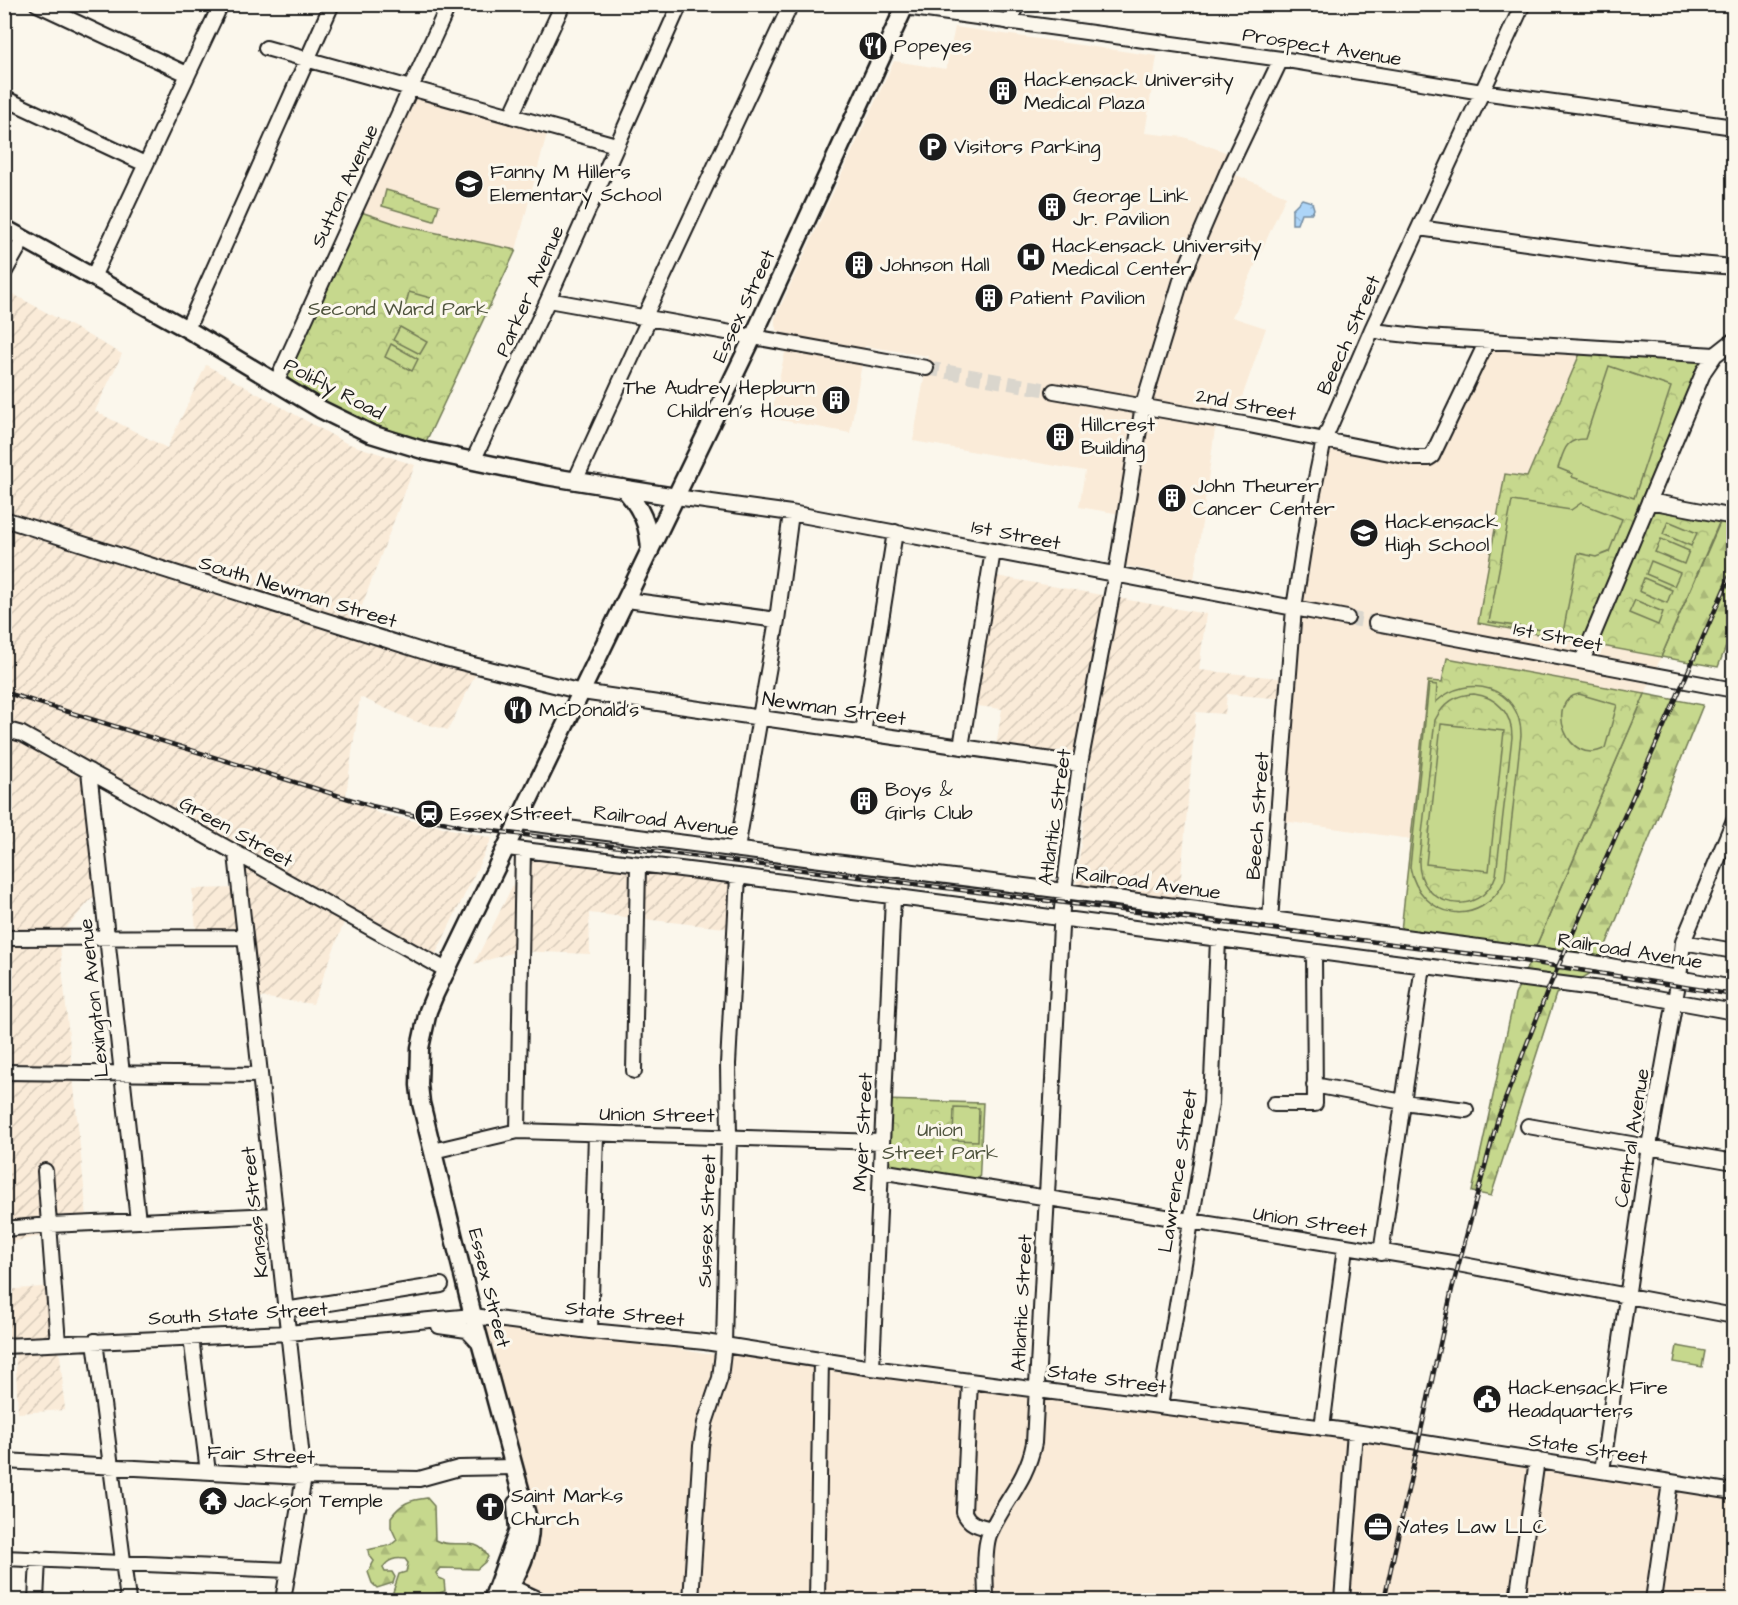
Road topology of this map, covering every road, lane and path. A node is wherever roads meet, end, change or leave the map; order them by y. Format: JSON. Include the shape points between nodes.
{"nodes":[{"id":1,"x":37,"y":4,"type":"edge"},
{"id":2,"x":221,"y":4,"type":"edge"},
{"id":3,"x":332,"y":4,"type":"edge"},
{"id":4,"x":449,"y":4,"type":"edge"},
{"id":5,"x":563,"y":4,"type":"edge"},
{"id":6,"x":680,"y":4,"type":"edge"},
{"id":7,"x":791,"y":4,"type":"edge"},
{"id":8,"x":1017,"y":4,"type":"edge"},
{"id":9,"x":1523,"y":4,"type":"edge"},
{"id":10,"x":903,"y":6,"type":"edge"},
{"id":11,"x":1009,"y":22,"type":"junction"},
{"id":12,"x":266,"y":48,"type":"dead end"},
{"id":13,"x":1281,"y":59,"type":"junction"},
{"id":14,"x":306,"y":60,"type":"junction"},
{"id":15,"x":187,"y":75,"type":"junction"},
{"id":16,"x":411,"y":88,"type":"junction"},
{"id":17,"x":1482,"y":92,"type":"junction"},
{"id":18,"x":4,"y":98,"type":"edge"},
{"id":19,"x":512,"y":116,"type":"junction"},
{"id":20,"x":1734,"y":127,"type":"edge"},
{"id":21,"x":616,"y":145,"type":"junction"},
{"id":22,"x":145,"y":164,"type":"junction"},
{"id":23,"x":4,"y":228,"type":"edge"},
{"id":24,"x":1419,"y":228,"type":"junction"},
{"id":25,"x":24,"y":238,"type":"junction"},
{"id":26,"x":1734,"y":267,"type":"edge"},
{"id":27,"x":4,"y":273,"type":"edge"},
{"id":28,"x":93,"y":277,"type":"junction"},
{"id":29,"x":549,"y":300,"type":"junction"},
{"id":30,"x":648,"y":317,"type":"junction"},
{"id":31,"x":1372,"y":328,"type":"junction"},
{"id":32,"x":187,"y":329,"type":"junction"},
{"id":33,"x":753,"y":337,"type":"junction"},
{"id":34,"x":1487,"y":340,"type":"junction"},
{"id":35,"x":1734,"y":340,"type":"edge"},
{"id":36,"x":1715,"y":356,"type":"junction"},
{"id":37,"x":926,"y":368,"type":"tunnel mouth"},
{"id":38,"x":276,"y":383,"type":"junction"},
{"id":39,"x":1054,"y":391,"type":"tunnel mouth"},
{"id":40,"x":1143,"y":405,"type":"junction"},
{"id":41,"x":1324,"y":440,"type":"junction"},
{"id":42,"x":473,"y":461,"type":"junction"},
{"id":43,"x":575,"y":481,"type":"junction"},
{"id":44,"x":622,"y":489,"type":"junction"},
{"id":45,"x":676,"y":497,"type":"junction"},
{"id":46,"x":1649,"y":501,"type":"junction"},
{"id":47,"x":791,"y":513,"type":"junction"},
{"id":48,"x":1734,"y":517,"type":"edge"},
{"id":49,"x":4,"y":519,"type":"edge"},
{"id":50,"x":895,"y":532,"type":"junction"},
{"id":51,"x":993,"y":550,"type":"junction"},
{"id":52,"x":650,"y":552,"type":"junction"},
{"id":53,"x":1116,"y":573,"type":"junction"},
{"id":54,"x":627,"y":600,"type":"junction"},
{"id":55,"x":1294,"y":608,"type":"junction"},
{"id":56,"x":1347,"y":618,"type":"tunnel mouth"},
{"id":57,"x":777,"y":620,"type":"junction"},
{"id":58,"x":1376,"y":622,"type":"tunnel mouth"},
{"id":59,"x":1582,"y":661,"type":"junction"},
{"id":60,"x":1734,"y":690,"type":"edge"},
{"id":61,"x":582,"y":692,"type":"junction"},
{"id":62,"x":760,"y":718,"type":"junction"},
{"id":63,"x":4,"y":729,"type":"edge"},
{"id":64,"x":863,"y":733,"type":"junction"},
{"id":65,"x":961,"y":747,"type":"junction"},
{"id":66,"x":1080,"y":764,"type":"junction"},
{"id":67,"x":88,"y":771,"type":"junction"},
{"id":68,"x":1734,"y":820,"type":"edge"},
{"id":69,"x":520,"y":822,"type":"junction"},
{"id":70,"x":515,"y":849,"type":"junction"},
{"id":71,"x":737,"y":849,"type":"junction"},
{"id":72,"x":236,"y":854,"type":"junction"},
{"id":73,"x":638,"y":866,"type":"junction"},
{"id":74,"x":738,"y":876,"type":"junction"},
{"id":75,"x":1064,"y":891,"type":"junction"},
{"id":76,"x":893,"y":898,"type":"junction"},
{"id":77,"x":1061,"y":920,"type":"junction"},
{"id":78,"x":1270,"y":920,"type":"junction"},
{"id":79,"x":107,"y":937,"type":"junction"},
{"id":80,"x":245,"y":937,"type":"junction"},
{"id":81,"x":4,"y":938,"type":"edge"},
{"id":82,"x":1218,"y":940,"type":"junction"},
{"id":83,"x":1683,"y":942,"type":"junction"},
{"id":84,"x":1734,"y":951,"type":"edge"},
{"id":85,"x":1314,"y":952,"type":"junction"},
{"id":86,"x":1423,"y":966,"type":"junction"},
{"id":87,"x":448,"y":971,"type":"junction"},
{"id":88,"x":1679,"y":978,"type":"junction"},
{"id":89,"x":1734,"y":988,"type":"edge"},
{"id":90,"x":1674,"y":1002,"type":"junction"},
{"id":91,"x":1734,"y":1012,"type":"edge"},
{"id":92,"x":633,"y":1071,"type":"dead end"},
{"id":93,"x":4,"y":1072,"type":"edge"},
{"id":94,"x":122,"y":1073,"type":"junction"},
{"id":95,"x":260,"y":1075,"type":"junction"},
{"id":96,"x":1314,"y":1085,"type":"junction"},
{"id":97,"x":1403,"y":1102,"type":"junction"},
{"id":98,"x":1274,"y":1104,"type":"dead end"},
{"id":99,"x":1466,"y":1110,"type":"dead end"},
{"id":100,"x":1528,"y":1126,"type":"dead end"},
{"id":101,"x":518,"y":1131,"type":"junction"},
{"id":102,"x":596,"y":1134,"type":"junction"},
{"id":103,"x":729,"y":1137,"type":"junction"},
{"id":104,"x":882,"y":1142,"type":"junction"},
{"id":105,"x":1648,"y":1146,"type":"junction"},
{"id":106,"x":433,"y":1151,"type":"junction"},
{"id":107,"x":1734,"y":1162,"type":"edge"},
{"id":108,"x":45,"y":1171,"type":"dead end"},
{"id":109,"x":880,"y":1171,"type":"junction"},
{"id":110,"x":1047,"y":1198,"type":"junction"},
{"id":111,"x":275,"y":1215,"type":"junction"},
{"id":112,"x":138,"y":1221,"type":"junction"},
{"id":113,"x":1191,"y":1222,"type":"junction"},
{"id":114,"x":49,"y":1225,"type":"junction"},
{"id":115,"x":4,"y":1229,"type":"edge"},
{"id":116,"x":1345,"y":1247,"type":"junction"},
{"id":117,"x":1381,"y":1253,"type":"junction"},
{"id":118,"x":441,"y":1285,"type":"dead end"},
{"id":119,"x":1627,"y":1296,"type":"junction"},
{"id":120,"x":285,"y":1310,"type":"junction"},
{"id":121,"x":473,"y":1316,"type":"junction"},
{"id":122,"x":1734,"y":1316,"type":"edge"},
{"id":123,"x":417,"y":1321,"type":"junction"},
{"id":124,"x":590,"y":1331,"type":"junction"},
{"id":125,"x":288,"y":1333,"type":"junction"},
{"id":126,"x":192,"y":1337,"type":"junction"},
{"id":127,"x":95,"y":1341,"type":"junction"},
{"id":128,"x":58,"y":1343,"type":"junction"},
{"id":129,"x":724,"y":1344,"type":"junction"},
{"id":130,"x":482,"y":1345,"type":"junction"},
{"id":131,"x":4,"y":1346,"type":"edge"},
{"id":132,"x":821,"y":1359,"type":"junction"},
{"id":133,"x":872,"y":1368,"type":"junction"},
{"id":134,"x":970,"y":1381,"type":"junction"},
{"id":135,"x":1037,"y":1390,"type":"junction"},
{"id":136,"x":1160,"y":1406,"type":"junction"},
{"id":137,"x":1322,"y":1428,"type":"junction"},
{"id":138,"x":1355,"y":1432,"type":"junction"},
{"id":139,"x":1537,"y":1460,"type":"junction"},
{"id":140,"x":4,"y":1461,"type":"edge"},
{"id":141,"x":111,"y":1467,"type":"junction"},
{"id":142,"x":514,"y":1467,"type":"junction"},
{"id":143,"x":1602,"y":1471,"type":"junction"},
{"id":144,"x":208,"y":1472,"type":"junction"},
{"id":145,"x":304,"y":1477,"type":"junction"},
{"id":146,"x":1670,"y":1482,"type":"junction"},
{"id":147,"x":1734,"y":1492,"type":"edge"},
{"id":148,"x":992,"y":1529,"type":"junction"},
{"id":149,"x":4,"y":1558,"type":"edge"},
{"id":150,"x":38,"y":1559,"type":"junction"},
{"id":151,"x":123,"y":1563,"type":"junction"},
{"id":152,"x":288,"y":1570,"type":"junction"},
{"id":153,"x":507,"y":1586,"type":"edge"},
{"id":154,"x":36,"y":1600,"type":"edge"},
{"id":155,"x":128,"y":1600,"type":"edge"},
{"id":156,"x":283,"y":1600,"type":"edge"},
{"id":157,"x":492,"y":1600,"type":"edge"},
{"id":158,"x":537,"y":1600,"type":"edge"},
{"id":159,"x":691,"y":1600,"type":"edge"},
{"id":160,"x":817,"y":1600,"type":"edge"},
{"id":161,"x":986,"y":1600,"type":"edge"},
{"id":162,"x":1342,"y":1600,"type":"edge"},
{"id":163,"x":1517,"y":1600,"type":"edge"},
{"id":164,"x":1653,"y":1600,"type":"edge"}],
"edges":[{"from":1,"to":15,"type":"street"},
{"from":2,"to":15,"type":"street"},
{"from":3,"to":14,"type":"street"},
{"from":4,"to":16,"type":"street","name":"Sutton Avenue"},
{"from":5,"to":19,"type":"street"},
{"from":6,"to":21,"type":"street","name":"Parker Avenue"},
{"from":7,"to":30,"type":"street"},
{"from":8,"to":11,"type":"street"},
{"from":9,"to":17,"type":"street","name":"Beech Street"},
{"from":10,"to":11,"type":"street","name":"Prospect Avenue"},
{"from":10,"to":33,"type":"main road","name":"Essex Street"},
{"from":11,"to":13,"type":"street","name":"Prospect Avenue"},
{"from":12,"to":14,"type":"street"},
{"from":13,"to":17,"type":"street","name":"Prospect Avenue"},
{"from":13,"to":40,"type":"street","name":"Atlantic Street","via":[[1182,277]]},
{"from":14,"to":16,"type":"street"},
{"from":14,"to":32,"type":"street"},
{"from":15,"to":22,"type":"street"},
{"from":16,"to":19,"type":"street"},
{"from":16,"to":38,"type":"street","name":"Sutton Avenue"},
{"from":17,"to":20,"type":"street","name":"Prospect Avenue"},
{"from":17,"to":24,"type":"street","name":"Beech Street"},
{"from":18,"to":22,"type":"street"},
{"from":19,"to":21,"type":"street"},
{"from":21,"to":29,"type":"street","name":"Parker Avenue"},
{"from":22,"to":28,"type":"street"},
{"from":23,"to":25,"type":"main road","name":"Polifly Road"},
{"from":24,"to":26,"type":"street","via":[[1640,259]]},
{"from":24,"to":31,"type":"street","name":"Beech Street"},
{"from":25,"to":27,"type":"street"},
{"from":25,"to":28,"type":"main road","name":"Polifly Road"},
{"from":28,"to":32,"type":"main road","name":"Polifly Road"},
{"from":29,"to":30,"type":"street"},
{"from":29,"to":42,"type":"street","name":"Parker Avenue"},
{"from":30,"to":33,"type":"street"},
{"from":30,"to":43,"type":"street"},
{"from":31,"to":34,"type":"street"},
{"from":31,"to":41,"type":"street","name":"Beech Street"},
{"from":32,"to":38,"type":"main road","name":"Polifly Road"},
{"from":33,"to":37,"type":"street"},
{"from":33,"to":45,"type":"main road","name":"Essex Street"},
{"from":34,"to":36,"type":"street"},
{"from":34,"to":41,"type":"street","name":"2nd Street","via":[[1431,458]]},
{"from":35,"to":36,"type":"street"},
{"from":36,"to":46,"type":"street","via":[[1704,371]]},
{"from":38,"to":42,"type":"main road","name":"Polifly Road","via":[[371,434]]},
{"from":39,"to":40,"type":"street","name":"2nd Street"},
{"from":40,"to":41,"type":"street","name":"2nd Street"},
{"from":40,"to":53,"type":"street","name":"Atlantic Street"},
{"from":41,"to":55,"type":"street","name":"Beech Street"},
{"from":42,"to":43,"type":"main road","name":"Polifly Road"},
{"from":43,"to":44,"type":"main road","name":"Polifly Road"},
{"from":44,"to":45,"type":"main road","name":"Polifly Road"},
{"from":44,"to":52,"type":"main road","via":[[644,517]]},
{"from":45,"to":47,"type":"street","name":"1st Street"},
{"from":45,"to":52,"type":"main road","name":"Essex Street"},
{"from":46,"to":48,"type":"street"},
{"from":46,"to":59,"type":"street"},
{"from":47,"to":50,"type":"street","name":"1st Street"},
{"from":47,"to":57,"type":"street"},
{"from":49,"to":61,"type":"street","name":"South Newman Street","via":[[441,657]]},
{"from":50,"to":51,"type":"street","name":"1st Street"},
{"from":50,"to":64,"type":"street"},
{"from":51,"to":53,"type":"street","name":"1st Street"},
{"from":51,"to":65,"type":"street"},
{"from":52,"to":54,"type":"main road","name":"Essex Street"},
{"from":53,"to":55,"type":"street","name":"1st Street"},
{"from":53,"to":66,"type":"street","name":"Atlantic Street"},
{"from":54,"to":57,"type":"street"},
{"from":54,"to":61,"type":"main road","name":"Essex Street"},
{"from":55,"to":56,"type":"street","name":"1st Street"},
{"from":55,"to":78,"type":"street","name":"Beech Street"},
{"from":57,"to":62,"type":"street"},
{"from":58,"to":59,"type":"street","name":"1st Street"},
{"from":59,"to":60,"type":"street","name":"1st Street"},
{"from":61,"to":62,"type":"street","name":"Newman Street"},
{"from":61,"to":69,"type":"main road","name":"Essex Street"},
{"from":62,"to":64,"type":"street","name":"Newman Street"},
{"from":62,"to":71,"type":"street"},
{"from":63,"to":67,"type":"street","name":"Green Street","via":[[22,734]]},
{"from":64,"to":65,"type":"street","name":"Newman Street"},
{"from":65,"to":66,"type":"street","name":"Newman Street"},
{"from":66,"to":75,"type":"street","name":"Atlantic Street"},
{"from":67,"to":72,"type":"street","name":"Green Street"},
{"from":67,"to":79,"type":"street","name":"Lexington Avenue"},
{"from":68,"to":83,"type":"street","name":"Central Avenue"},
{"from":69,"to":70,"type":"main road","name":"Essex Street"},
{"from":69,"to":71,"type":"street","name":"Railroad Avenue"},
{"from":70,"to":73,"type":"street"},
{"from":70,"to":87,"type":"main road","name":"Essex Street"},
{"from":70,"to":101,"type":"street"},
{"from":71,"to":75,"type":"street","name":"Railroad Avenue"},
{"from":72,"to":80,"type":"street","name":"Kansas Street"},
{"from":72,"to":87,"type":"street","name":"Green Street"},
{"from":73,"to":74,"type":"street"},
{"from":73,"to":92,"type":"street"},
{"from":74,"to":76,"type":"street"},
{"from":74,"to":103,"type":"street","name":"Sussex Street","via":[[728,1064]]},
{"from":75,"to":77,"type":"street","name":"Atlantic Street"},
{"from":75,"to":78,"type":"street","name":"Railroad Avenue"},
{"from":76,"to":77,"type":"street"},
{"from":76,"to":104,"type":"street","name":"Myer Street"},
{"from":77,"to":82,"type":"street"},
{"from":77,"to":110,"type":"street","name":"Atlantic Street"},
{"from":78,"to":88,"type":"street","name":"Railroad Avenue","via":[[1582,961]]},
{"from":79,"to":80,"type":"street"},
{"from":79,"to":81,"type":"street"},
{"from":79,"to":94,"type":"street","name":"Lexington Avenue"},
{"from":80,"to":95,"type":"street","name":"Kansas Street"},
{"from":82,"to":85,"type":"street"},
{"from":82,"to":113,"type":"street","name":"Lawrence Street","via":[[1211,1103]]},
{"from":83,"to":84,"type":"street"},
{"from":83,"to":88,"type":"street","name":"Central Avenue"},
{"from":85,"to":86,"type":"street"},
{"from":85,"to":96,"type":"street"},
{"from":86,"to":90,"type":"street"},
{"from":86,"to":97,"type":"street"},
{"from":87,"to":106,"type":"main road","name":"Essex Street","via":[[428,1011],[420,1048],[419,1085]]},
{"from":88,"to":89,"type":"street","name":"Railroad Avenue"},
{"from":88,"to":90,"type":"street","name":"Central Avenue"},
{"from":90,"to":91,"type":"street"},
{"from":90,"to":105,"type":"street","name":"Central Avenue"},
{"from":93,"to":94,"type":"street"},
{"from":94,"to":95,"type":"street"},
{"from":94,"to":112,"type":"street","name":"Lexington Avenue"},
{"from":95,"to":111,"type":"street","name":"Kansas Street"},
{"from":96,"to":97,"type":"street"},
{"from":96,"to":98,"type":"street","via":[[1315,1104]]},
{"from":97,"to":99,"type":"street"},
{"from":97,"to":117,"type":"street"},
{"from":100,"to":105,"type":"street"},
{"from":101,"to":102,"type":"street","name":"Union Street"},
{"from":101,"to":106,"type":"street","name":"Union Street"},
{"from":102,"to":103,"type":"street","name":"Union Street"},
{"from":102,"to":124,"type":"street"},
{"from":103,"to":104,"type":"street","name":"Union Street"},
{"from":103,"to":129,"type":"street","name":"Sussex Street"},
{"from":104,"to":109,"type":"street","name":"Myer Street"},
{"from":105,"to":107,"type":"street"},
{"from":105,"to":119,"type":"street","name":"Central Avenue"},
{"from":106,"to":121,"type":"main road","name":"Essex Street"},
{"from":108,"to":114,"type":"street"},
{"from":109,"to":110,"type":"street","name":"Union Street"},
{"from":109,"to":133,"type":"street","name":"Myer Street"},
{"from":110,"to":113,"type":"street","name":"Union Street"},
{"from":110,"to":135,"type":"street","name":"Atlantic Street"},
{"from":111,"to":112,"type":"street"},
{"from":111,"to":120,"type":"street","name":"Kansas Street"},
{"from":112,"to":114,"type":"street"},
{"from":113,"to":116,"type":"street","name":"Union Street"},
{"from":113,"to":136,"type":"street","name":"Lawrence Street"},
{"from":114,"to":115,"type":"street"},
{"from":114,"to":128,"type":"street"},
{"from":116,"to":117,"type":"street","name":"Union Street"},
{"from":116,"to":137,"type":"street"},
{"from":117,"to":119,"type":"street","name":"Union Street"},
{"from":118,"to":120,"type":"street"},
{"from":119,"to":122,"type":"street","name":"Union Street"},
{"from":119,"to":143,"type":"street","name":"Central Avenue"},
{"from":120,"to":125,"type":"street","name":"Kansas Street"},
{"from":121,"to":123,"type":"street","name":"South State Street"},
{"from":121,"to":124,"type":"street","name":"State Street"},
{"from":121,"to":130,"type":"main road","name":"Essex Street"},
{"from":123,"to":125,"type":"street","name":"South State Street"},
{"from":123,"to":130,"type":"street","via":[[463,1328]]},
{"from":124,"to":129,"type":"street","name":"State Street"},
{"from":125,"to":126,"type":"street","name":"South State Street"},
{"from":125,"to":145,"type":"street","name":"Kansas Street"},
{"from":126,"to":127,"type":"street","name":"South State Street"},
{"from":126,"to":144,"type":"street"},
{"from":127,"to":128,"type":"street","name":"South State Street"},
{"from":127,"to":141,"type":"street"},
{"from":128,"to":131,"type":"street","name":"South State Street"},
{"from":129,"to":132,"type":"street","name":"State Street"},
{"from":129,"to":159,"type":"street","name":"Sussex Street","via":[[720,1378],[700,1446]]},
{"from":130,"to":142,"type":"main road","name":"Essex Street"},
{"from":132,"to":133,"type":"street","name":"State Street"},
{"from":132,"to":160,"type":"street"},
{"from":133,"to":134,"type":"street","name":"State Street"},
{"from":134,"to":135,"type":"street","name":"State Street"},
{"from":134,"to":148,"type":"street","via":[[964,1512],[971,1523]]},
{"from":135,"to":136,"type":"street","name":"State Street"},
{"from":135,"to":148,"type":"street","name":"Atlantic Street","via":[[1031,1458]]},
{"from":136,"to":137,"type":"street","name":"State Street"},
{"from":137,"to":138,"type":"street","name":"State Street"},
{"from":138,"to":139,"type":"street","name":"State Street"},
{"from":138,"to":162,"type":"street"},
{"from":139,"to":143,"type":"street","name":"State Street"},
{"from":139,"to":163,"type":"street"},
{"from":140,"to":141,"type":"street","name":"Fair Street"},
{"from":141,"to":144,"type":"street","name":"Fair Street"},
{"from":141,"to":151,"type":"street"},
{"from":142,"to":145,"type":"street","name":"Fair Street","via":[[459,1468],[419,1479]]},
{"from":142,"to":153,"type":"main road","name":"Essex Street","via":[[518,1530]]},
{"from":142,"to":153,"type":"main road","name":"Essex Street","via":[[530,1526],[527,1551]]},
{"from":143,"to":146,"type":"street","name":"State Street"},
{"from":144,"to":145,"type":"street","name":"Fair Street"},
{"from":145,"to":152,"type":"street","name":"Kansas Street"},
{"from":146,"to":147,"type":"street","name":"State Street"},
{"from":146,"to":164,"type":"street"},
{"from":148,"to":161,"type":"street","name":"Atlantic Street","via":[[988,1540]]},
{"from":149,"to":150,"type":"street"},
{"from":150,"to":151,"type":"street"},
{"from":150,"to":154,"type":"street"},
{"from":151,"to":152,"type":"street"},
{"from":151,"to":155,"type":"street"},
{"from":152,"to":156,"type":"street","name":"Kansas Street"},
{"from":153,"to":157,"type":"main road"},
{"from":153,"to":158,"type":"main road"}]}
